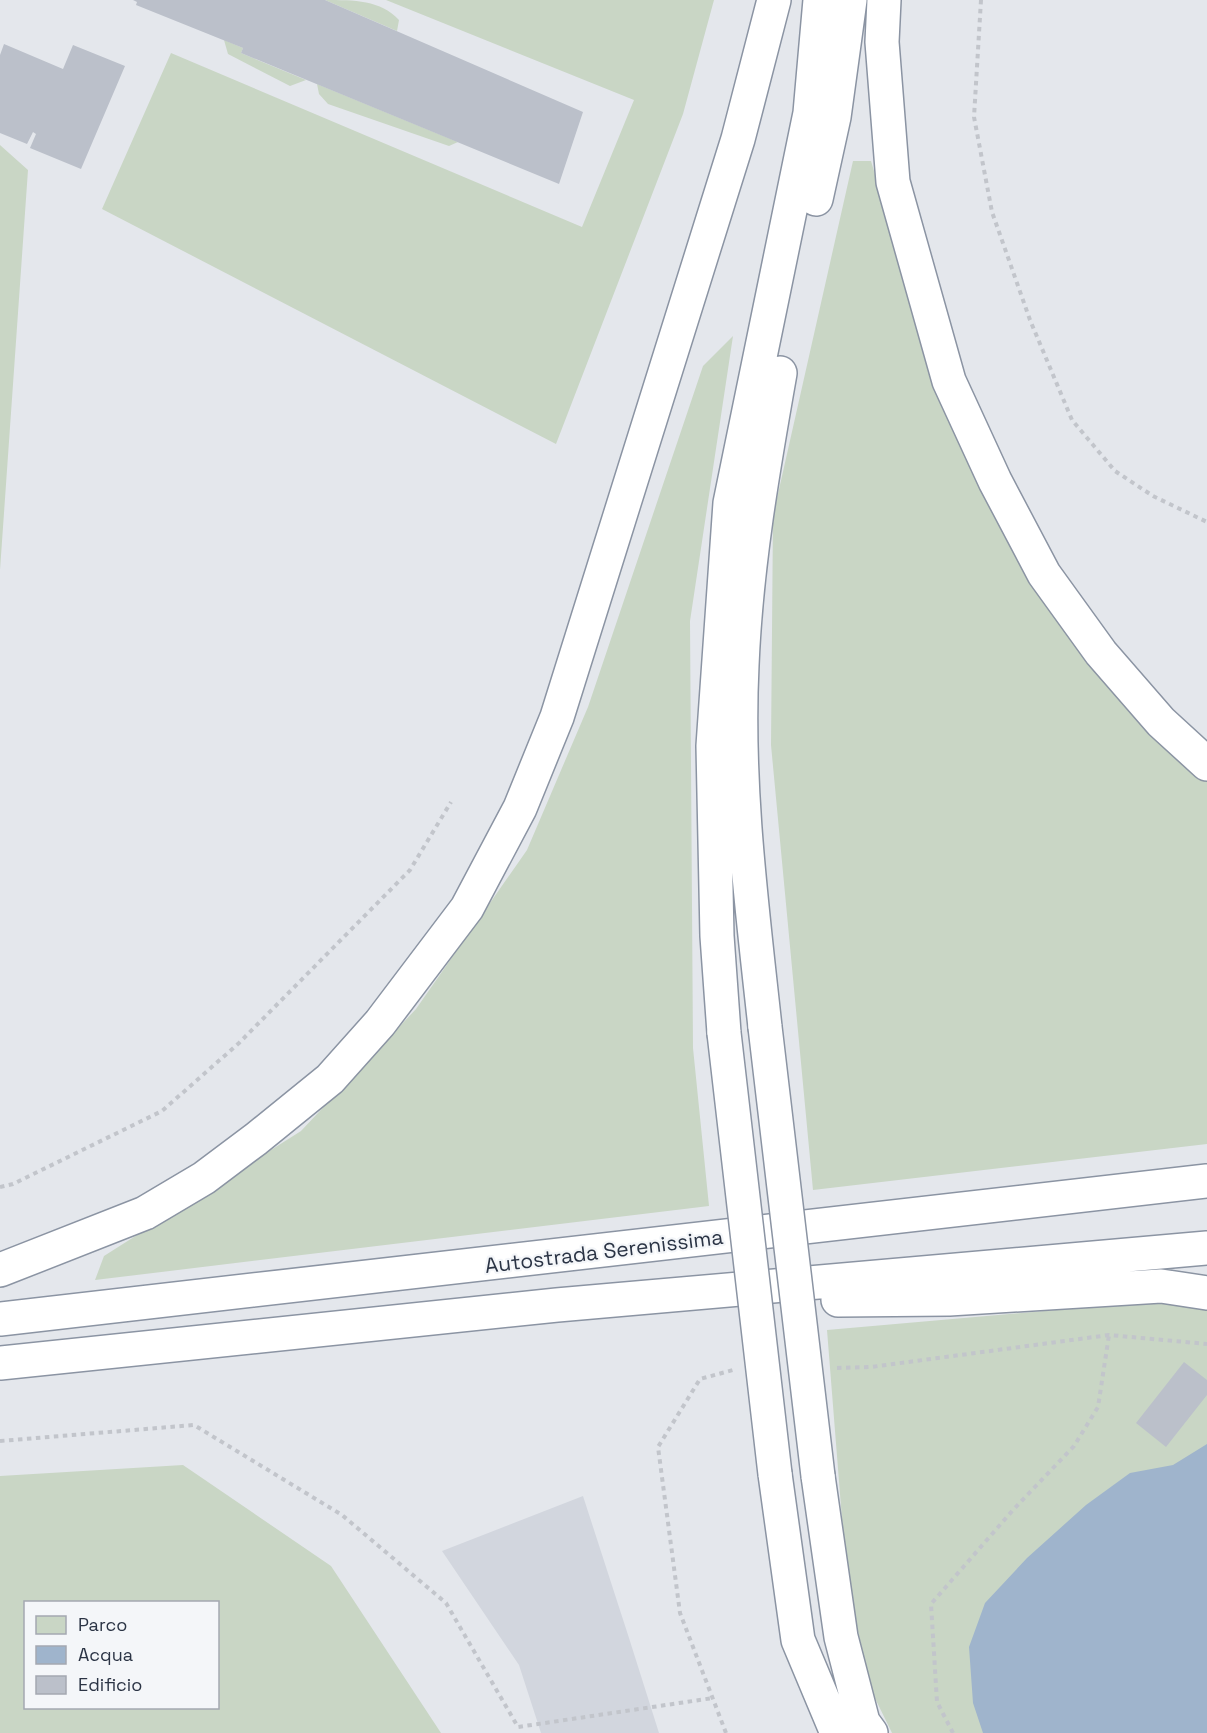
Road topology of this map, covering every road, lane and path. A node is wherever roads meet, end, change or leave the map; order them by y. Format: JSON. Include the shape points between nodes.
{"nodes":[{"id":1,"x":774,"y":0,"type":"edge"},
{"id":2,"x":820,"y":0,"type":"edge"},
{"id":3,"x":850,"y":0,"type":"edge"},
{"id":4,"x":884,"y":0,"type":"edge"},
{"id":5,"x":981,"y":0,"type":"edge"},
{"id":6,"x":1207,"y":522,"type":"edge"},
{"id":7,"x":1207,"y":764,"type":"edge"},
{"id":8,"x":451,"y":802,"type":"dead end"},
{"id":9,"x":1207,"y":1181,"type":"edge"},
{"id":10,"x":0,"y":1187,"type":"edge"},
{"id":11,"x":1207,"y":1248,"type":"edge"},
{"id":12,"x":0,"y":1270,"type":"edge"},
{"id":13,"x":1207,"y":1293,"type":"edge"},
{"id":14,"x":557,"y":1305,"type":"junction"},
{"id":15,"x":0,"y":1319,"type":"edge"},
{"id":16,"x":1207,"y":1344,"type":"edge"},
{"id":17,"x":0,"y":1363,"type":"edge"},
{"id":18,"x":0,"y":1441,"type":"edge"},
{"id":19,"x":713,"y":1698,"type":"dead end"},
{"id":20,"x":837,"y":1733,"type":"edge"},
{"id":21,"x":871,"y":1733,"type":"edge"},
{"id":22,"x":953,"y":1733,"type":"edge"}],
"edges":[{"from":1,"to":12,"type":"highway","via":[[738,139],[557,717],[520,808],[466,908],[380,1023],[330,1079],[256,1139],[204,1178],[145,1213]]},
{"from":2,"to":20,"type":"highway","bridge":true,"via":[[810,113],[730,503],[713,746],[717,936],[724,1033],[775,1474],[798,1640]]},
{"from":3,"to":21,"type":"highway","bridge":true,"via":[[834,117],[794,296],[765,460],[741,666],[744,824],[818,1476],[841,1637],[863,1722]]},
{"from":4,"to":7,"type":"highway","via":[[882,42],[893,182],[949,381],[1044,574],[1101,653],[1161,722]]},
{"from":5,"to":6,"type":"path","via":[[974,117],[992,212],[1030,320],[1072,420],[1115,471],[1153,496]]},
{"from":8,"to":10,"type":"path","via":[[410,870],[239,1043],[162,1111]]},
{"from":9,"to":15,"type":"highway","name":"Autostrada Serenissima"},
{"from":11,"to":14,"type":"highway"},
{"from":13,"to":14,"type":"highway","via":[[1161,1286],[949,1299]]},
{"from":14,"to":17,"type":"highway"},
{"from":16,"to":22,"type":"path","via":[[1109,1335],[1098,1407],[1074,1446],[931,1604],[937,1702]]},
{"from":18,"to":19,"type":"path","via":[[194,1425],[342,1515],[447,1603],[518,1727]]}]}
